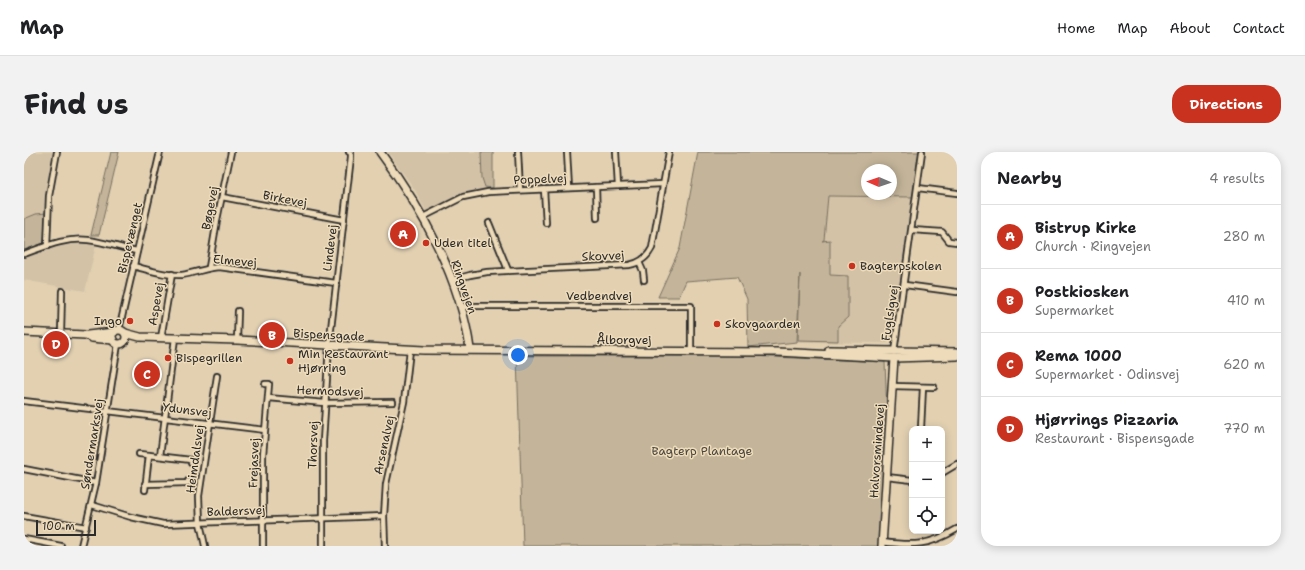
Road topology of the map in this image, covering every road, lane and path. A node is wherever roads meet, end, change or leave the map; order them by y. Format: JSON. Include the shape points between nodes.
{"nodes":[{"id":1,"x":57,"y":152,"type":"edge"},
{"id":2,"x":160,"y":152,"type":"edge"},
{"id":3,"x":231,"y":152,"type":"edge"},
{"id":4,"x":380,"y":152,"type":"edge"},
{"id":5,"x":518,"y":152,"type":"edge"},
{"id":6,"x":567,"y":152,"type":"edge"},
{"id":7,"x":616,"y":152,"type":"edge"},
{"id":8,"x":669,"y":152,"type":"edge"},
{"id":9,"x":922,"y":152,"type":"edge"},
{"id":10,"x":350,"y":153,"type":"edge"},
{"id":11,"x":663,"y":184,"type":"junction"},
{"id":12,"x":618,"y":186,"type":"junction"},
{"id":13,"x":596,"y":187,"type":"junction"},
{"id":14,"x":569,"y":188,"type":"junction"},
{"id":15,"x":918,"y":188,"type":"junction"},
{"id":16,"x":544,"y":189,"type":"junction"},
{"id":17,"x":520,"y":190,"type":"junction"},
{"id":18,"x":957,"y":193,"type":"edge"},
{"id":19,"x":222,"y":197,"type":"junction"},
{"id":20,"x":423,"y":217,"type":"junction"},
{"id":21,"x":597,"y":218,"type":"dead end"},
{"id":22,"x":344,"y":220,"type":"junction"},
{"id":23,"x":489,"y":223,"type":"dead end"},
{"id":24,"x":546,"y":223,"type":"dead end"},
{"id":25,"x":912,"y":230,"type":"junction"},
{"id":26,"x":957,"y":242,"type":"edge"},
{"id":27,"x":47,"y":246,"type":"junction"},
{"id":28,"x":137,"y":251,"type":"junction"},
{"id":29,"x":24,"y":254,"type":"edge"},
{"id":30,"x":639,"y":262,"type":"junction"},
{"id":31,"x":133,"y":266,"type":"junction"},
{"id":32,"x":209,"y":268,"type":"junction"},
{"id":33,"x":508,"y":270,"type":"junction"},
{"id":34,"x":172,"y":274,"type":"junction"},
{"id":35,"x":452,"y":280,"type":"junction"},
{"id":36,"x":644,"y":280,"type":"dead end"},
{"id":37,"x":336,"y":283,"type":"junction"},
{"id":38,"x":904,"y":285,"type":"junction"},
{"id":39,"x":62,"y":291,"type":"dead end"},
{"id":40,"x":957,"y":292,"type":"edge"},
{"id":41,"x":461,"y":307,"type":"junction"},
{"id":42,"x":238,"y":311,"type":"dead end"},
{"id":43,"x":24,"y":332,"type":"edge"},
{"id":44,"x":61,"y":333,"type":"junction"},
{"id":45,"x":121,"y":334,"type":"junction"},
{"id":46,"x":85,"y":335,"type":"junction"},
{"id":47,"x":161,"y":338,"type":"junction"},
{"id":48,"x":175,"y":338,"type":"junction"},
{"id":49,"x":237,"y":340,"type":"junction"},
{"id":50,"x":115,"y":342,"type":"junction"},
{"id":51,"x":328,"y":346,"type":"junction"},
{"id":52,"x":410,"y":350,"type":"junction"},
{"id":53,"x":470,"y":350,"type":"junction"},
{"id":54,"x":691,"y":351,"type":"junction"},
{"id":55,"x":957,"y":352,"type":"edge"},
{"id":56,"x":894,"y":354,"type":"junction"},
{"id":57,"x":957,"y":356,"type":"edge"},
{"id":58,"x":217,"y":376,"type":"dead end"},
{"id":59,"x":265,"y":384,"type":"dead end"},
{"id":60,"x":892,"y":386,"type":"junction"},
{"id":61,"x":923,"y":387,"type":"junction"},
{"id":62,"x":934,"y":387,"type":"dead end"},
{"id":63,"x":268,"y":398,"type":"junction"},
{"id":64,"x":24,"y":401,"type":"edge"},
{"id":65,"x":392,"y":402,"type":"dead end"},
{"id":66,"x":325,"y":403,"type":"junction"},
{"id":67,"x":107,"y":410,"type":"junction"},
{"id":68,"x":165,"y":417,"type":"junction"},
{"id":69,"x":210,"y":423,"type":"junction"},
{"id":70,"x":921,"y":426,"type":"edge"},
{"id":71,"x":265,"y":430,"type":"junction"},
{"id":72,"x":139,"y":454,"type":"dead end"},
{"id":73,"x":149,"y":455,"type":"junction"},
{"id":74,"x":160,"y":456,"type":"junction"},
{"id":75,"x":190,"y":463,"type":"dead end"},
{"id":76,"x":957,"y":464,"type":"edge"},
{"id":77,"x":24,"y":470,"type":"edge"},
{"id":78,"x":945,"y":471,"type":"edge"},
{"id":79,"x":887,"y":477,"type":"junction"},
{"id":80,"x":909,"y":480,"type":"edge"},
{"id":81,"x":188,"y":481,"type":"dead end"},
{"id":82,"x":96,"y":484,"type":"junction"},
{"id":83,"x":145,"y":484,"type":"junction"},
{"id":84,"x":145,"y":490,"type":"dead end"},
{"id":85,"x":92,"y":505,"type":"junction"},
{"id":86,"x":24,"y":516,"type":"edge"},
{"id":87,"x":384,"y":516,"type":"junction"},
{"id":88,"x":322,"y":518,"type":"junction"},
{"id":89,"x":263,"y":520,"type":"junction"},
{"id":90,"x":200,"y":523,"type":"junction"},
{"id":91,"x":86,"y":527,"type":"junction"},
{"id":92,"x":957,"y":529,"type":"edge"},
{"id":93,"x":24,"y":539,"type":"edge"},
{"id":94,"x":882,"y":544,"type":"edge"},
{"id":95,"x":929,"y":545,"type":"edge"},
{"id":96,"x":61,"y":546,"type":"edge"},
{"id":97,"x":80,"y":546,"type":"edge"},
{"id":98,"x":205,"y":546,"type":"edge"},
{"id":99,"x":264,"y":546,"type":"edge"},
{"id":100,"x":323,"y":546,"type":"edge"},
{"id":101,"x":385,"y":546,"type":"edge"}],
"edges":[{"from":1,"to":27,"type":"street","via":[[49,196]]},
{"from":2,"to":28,"type":"street","name":"Bispevænget"},
{"from":3,"to":19,"type":"street","name":"Bøgevej"},
{"from":4,"to":20,"type":"main road","name":"Ringvejen"},
{"from":5,"to":17,"type":"street"},
{"from":6,"to":14,"type":"street"},
{"from":7,"to":12,"type":"street"},
{"from":8,"to":11,"type":"street","name":"Skovvej"},
{"from":9,"to":15,"type":"street","name":"Fuglsigvej"},
{"from":10,"to":22,"type":"street","name":"Lindevej"},
{"from":11,"to":12,"type":"street","name":"Poppelvej"},
{"from":11,"to":30,"type":"street","name":"Skovvej","via":[[652,248],[645,259]]},
{"from":12,"to":13,"type":"street","name":"Poppelvej"},
{"from":13,"to":14,"type":"street","name":"Poppelvej"},
{"from":13,"to":21,"type":"street"},
{"from":14,"to":16,"type":"street","name":"Poppelvej"},
{"from":15,"to":18,"type":"street"},
{"from":15,"to":25,"type":"street","name":"Fuglsigvej"},
{"from":16,"to":17,"type":"street","name":"Poppelvej"},
{"from":16,"to":24,"type":"street"},
{"from":17,"to":20,"type":"street","name":"Poppelvej","via":[[463,197]]},
{"from":19,"to":22,"type":"street","name":"Birkevej"},
{"from":19,"to":32,"type":"street","name":"Bøgevej"},
{"from":20,"to":35,"type":"main road","name":"Ringvejen"},
{"from":22,"to":37,"type":"street","name":"Lindevej"},
{"from":23,"to":33,"type":"street"},
{"from":25,"to":26,"type":"street","via":[[942,232],[948,241]]},
{"from":25,"to":38,"type":"street","name":"Fuglsigvej"},
{"from":27,"to":28,"type":"street","via":[[88,240]]},
{"from":27,"to":29,"type":"street"},
{"from":28,"to":31,"type":"street","name":"Bispevænget"},
{"from":30,"to":33,"type":"street","name":"Skovvej","via":[[629,265]]},
{"from":30,"to":36,"type":"street"},
{"from":31,"to":34,"type":"street","name":"Elmevej"},
{"from":31,"to":45,"type":"street","name":"Bispevænget"},
{"from":32,"to":34,"type":"street","name":"Elmevej","via":[[188,274]]},
{"from":32,"to":37,"type":"street","name":"Elmevej","via":[[219,267]]},
{"from":33,"to":35,"type":"street","name":"Skovvej"},
{"from":34,"to":47,"type":"street","name":"Aspevej"},
{"from":35,"to":41,"type":"main road","name":"Ringvejen"},
{"from":37,"to":51,"type":"street","name":"Lindevej"},
{"from":38,"to":40,"type":"street"},
{"from":38,"to":56,"type":"street","name":"Fuglsigvej"},
{"from":39,"to":44,"type":"street"},
{"from":41,"to":53,"type":"main road","name":"Ringvejen"},
{"from":41,"to":54,"type":"street","name":"Vedbendvej","via":[[691,306]]},
{"from":42,"to":49,"type":"street"},
{"from":43,"to":44,"type":"main road","name":"Bispensgade"},
{"from":44,"to":46,"type":"main road","name":"Bispensgade"},
{"from":45,"to":46,"type":"main road","name":"Bispensgade"},
{"from":45,"to":47,"type":"main road","name":"Bispensgade"},
{"from":45,"to":50,"type":"main road","via":[[112,336]]},
{"from":45,"to":50,"type":"main road","via":[[122,343]]},
{"from":46,"to":50,"type":"main road","name":"Bispensgade"},
{"from":47,"to":48,"type":"main road","name":"Bispensgade"},
{"from":48,"to":49,"type":"main road","name":"Bispensgade"},
{"from":48,"to":68,"type":"street"},
{"from":49,"to":51,"type":"main road","name":"Bispensgade"},
{"from":50,"to":67,"type":"street","name":"Søndermarksvej"},
{"from":51,"to":52,"type":"main road","name":"Bispensgade"},
{"from":51,"to":66,"type":"street","name":"Thorsvej"},
{"from":52,"to":53,"type":"main road","name":"Bispensgade"},
{"from":52,"to":87,"type":"street","name":"Arsenalvej","via":[[404,402],[386,484]]},
{"from":53,"to":54,"type":"main road","name":"Ålborgvej"},
{"from":54,"to":56,"type":"main road","name":"Ålborgvej","via":[[819,350]]},
{"from":55,"to":56,"type":"main road","name":"Ålborgvej"},
{"from":56,"to":57,"type":"main road","name":"Ålborgvej"},
{"from":56,"to":60,"type":"main road","name":"Halvorsmindevej"},
{"from":58,"to":69,"type":"street","name":"Heimdalsvej"},
{"from":59,"to":63,"type":"street","name":"Frejasvej","via":[[269,384]]},
{"from":60,"to":61,"type":"street"},
{"from":60,"to":79,"type":"main road","name":"Halvorsmindevej"},
{"from":61,"to":62,"type":"street"},
{"from":61,"to":70,"type":"street"},
{"from":63,"to":66,"type":"street","name":"Hermodsvej"},
{"from":63,"to":71,"type":"street","name":"Frejasvej"},
{"from":64,"to":67,"type":"street","name":"Ydunsvej"},
{"from":65,"to":66,"type":"street","name":"Hermodsvej"},
{"from":66,"to":88,"type":"street","name":"Thorsvej"},
{"from":67,"to":68,"type":"street","name":"Ydunsvej"},
{"from":67,"to":82,"type":"street","name":"Søndermarksvej"},
{"from":68,"to":69,"type":"street","name":"Ydunsvej"},
{"from":68,"to":74,"type":"street"},
{"from":69,"to":71,"type":"street","name":"Ydunsvej"},
{"from":69,"to":90,"type":"street","name":"Heimdalsvej","via":[[200,490]]},
{"from":71,"to":89,"type":"street","name":"Frejasvej"},
{"from":72,"to":73,"type":"street"},
{"from":73,"to":74,"type":"street"},
{"from":73,"to":83,"type":"street"},
{"from":74,"to":75,"type":"street","via":[[191,460]]},
{"from":76,"to":78,"type":"street"},
{"from":77,"to":82,"type":"street"},
{"from":79,"to":80,"type":"street"},
{"from":79,"to":94,"type":"main road","name":"Halvorsmindevej"},
{"from":81,"to":83,"type":"street"},
{"from":82,"to":85,"type":"street","name":"Søndermarksvej"},
{"from":83,"to":84,"type":"street"},
{"from":85,"to":90,"type":"street","name":"Baldersvej","via":[[163,524]]},
{"from":85,"to":91,"type":"street","name":"Søndermarksvej"},
{"from":86,"to":91,"type":"street"},
{"from":87,"to":88,"type":"street","name":"Baldersvej"},
{"from":87,"to":101,"type":"street","name":"Arsenalvej"},
{"from":88,"to":89,"type":"street","name":"Baldersvej"},
{"from":88,"to":100,"type":"street","name":"Thorsvej"},
{"from":89,"to":90,"type":"street","name":"Baldersvej"},
{"from":89,"to":99,"type":"street","name":"Frejasvej"},
{"from":90,"to":98,"type":"street","name":"Heimdalsvej"},
{"from":91,"to":97,"type":"street","name":"Søndermarksvej"},
{"from":92,"to":95,"type":"street"},
{"from":93,"to":96,"type":"street"},
{"from":94,"to":95,"type":"street"}]}
